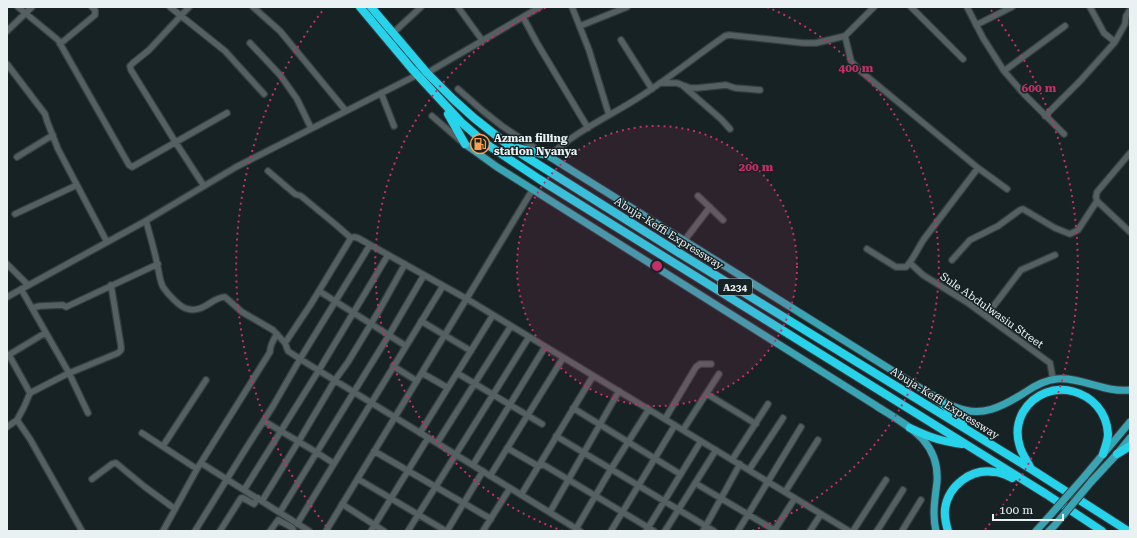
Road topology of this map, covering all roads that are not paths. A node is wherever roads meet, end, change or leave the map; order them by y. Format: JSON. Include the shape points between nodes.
{"nodes":[{"id":1,"x":18,"y":7,"type":"edge"},
{"id":2,"x":32,"y":7,"type":"edge"},
{"id":3,"x":92,"y":7,"type":"edge"},
{"id":4,"x":170,"y":7,"type":"edge"},
{"id":5,"x":188,"y":7,"type":"edge"},
{"id":6,"x":253,"y":7,"type":"edge"},
{"id":7,"x":360,"y":7,"type":"edge"},
{"id":8,"x":371,"y":7,"type":"edge"},
{"id":9,"x":421,"y":7,"type":"edge"},
{"id":10,"x":458,"y":7,"type":"edge"},
{"id":11,"x":540,"y":7,"type":"edge"},
{"id":12,"x":572,"y":7,"type":"edge"},
{"id":13,"x":627,"y":7,"type":"edge"},
{"id":14,"x":874,"y":7,"type":"edge"},
{"id":15,"x":910,"y":7,"type":"edge"},
{"id":16,"x":967,"y":7,"type":"edge"},
{"id":17,"x":1012,"y":7,"type":"edge"},
{"id":18,"x":1090,"y":7,"type":"edge"},
{"id":19,"x":532,"y":9,"type":"edge"},
{"id":20,"x":1130,"y":10,"type":"edge"},
{"id":21,"x":25,"y":13,"type":"junction"},
{"id":22,"x":181,"y":16,"type":"junction"},
{"id":23,"x":523,"y":17,"type":"junction"},
{"id":24,"x":976,"y":25,"type":"junction"},
{"id":25,"x":580,"y":26,"type":"junction"},
{"id":26,"x":1065,"y":26,"type":"dead end"},
{"id":27,"x":7,"y":31,"type":"edge"},
{"id":28,"x":393,"y":33,"type":"junction"},
{"id":29,"x":845,"y":36,"type":"junction"},
{"id":30,"x":482,"y":40,"type":"junction"},
{"id":31,"x":621,"y":40,"type":"dead end"},
{"id":32,"x":1116,"y":42,"type":"junction"},
{"id":33,"x":250,"y":43,"type":"dead end"},
{"id":34,"x":60,"y":44,"type":"junction"},
{"id":35,"x":963,"y":59,"type":"dead end"},
{"id":36,"x":7,"y":64,"type":"edge"},
{"id":37,"x":1004,"y":71,"type":"junction"},
{"id":38,"x":427,"y":73,"type":"junction"},
{"id":39,"x":417,"y":75,"type":"junction"},
{"id":40,"x":660,"y":83,"type":"junction"},
{"id":41,"x":682,"y":86,"type":"junction"},
{"id":42,"x":458,"y":89,"type":"dead end"},
{"id":43,"x":652,"y":89,"type":"junction"},
{"id":44,"x":760,"y":90,"type":"dead end"},
{"id":45,"x":381,"y":93,"type":"junction"},
{"id":46,"x":264,"y":94,"type":"dead end"},
{"id":47,"x":444,"y":106,"type":"junction"},
{"id":48,"x":346,"y":111,"type":"junction"},
{"id":49,"x":227,"y":113,"type":"dead end"},
{"id":50,"x":432,"y":116,"type":"dead end"},
{"id":51,"x":609,"y":116,"type":"junction"},
{"id":52,"x":1045,"y":116,"type":"junction"},
{"id":53,"x":394,"y":126,"type":"dead end"},
{"id":54,"x":312,"y":128,"type":"junction"},
{"id":55,"x":588,"y":128,"type":"junction"},
{"id":56,"x":730,"y":129,"type":"dead end"},
{"id":57,"x":1064,"y":134,"type":"dead end"},
{"id":58,"x":53,"y":135,"type":"junction"},
{"id":59,"x":176,"y":142,"type":"junction"},
{"id":60,"x":465,"y":144,"type":"junction"},
{"id":61,"x":507,"y":144,"type":"junction"},
{"id":62,"x":1130,"y":153,"type":"edge"},
{"id":63,"x":548,"y":156,"type":"junction"},
{"id":64,"x":17,"y":157,"type":"dead end"},
{"id":65,"x":978,"y":168,"type":"junction"},
{"id":66,"x":268,"y":171,"type":"dead end"},
{"id":67,"x":77,"y":186,"type":"junction"},
{"id":68,"x":204,"y":186,"type":"junction"},
{"id":69,"x":533,"y":189,"type":"junction"},
{"id":70,"x":1007,"y":189,"type":"dead end"},
{"id":71,"x":698,"y":196,"type":"dead end"},
{"id":72,"x":1097,"y":201,"type":"junction"},
{"id":73,"x":710,"y":207,"type":"junction"},
{"id":74,"x":15,"y":214,"type":"dead end"},
{"id":75,"x":723,"y":220,"type":"dead end"},
{"id":76,"x":146,"y":221,"type":"junction"},
{"id":77,"x":1130,"y":232,"type":"edge"},
{"id":78,"x":350,"y":238,"type":"junction"},
{"id":79,"x":684,"y":241,"type":"junction"},
{"id":80,"x":107,"y":242,"type":"junction"},
{"id":81,"x":370,"y":245,"type":"junction"},
{"id":82,"x":867,"y":249,"type":"dead end"},
{"id":83,"x":388,"y":255,"type":"junction"},
{"id":84,"x":1055,"y":255,"type":"dead end"},
{"id":85,"x":952,"y":260,"type":"dead end"},
{"id":86,"x":910,"y":263,"type":"junction"},
{"id":87,"x":7,"y":264,"type":"edge"},
{"id":88,"x":158,"y":264,"type":"junction"},
{"id":89,"x":405,"y":264,"type":"junction"},
{"id":90,"x":424,"y":275,"type":"junction"},
{"id":91,"x":111,"y":285,"type":"junction"},
{"id":92,"x":28,"y":286,"type":"junction"},
{"id":93,"x":443,"y":286,"type":"junction"},
{"id":94,"x":21,"y":289,"type":"junction"},
{"id":95,"x":319,"y":291,"type":"junction"},
{"id":96,"x":7,"y":297,"type":"edge"},
{"id":97,"x":467,"y":299,"type":"junction"},
{"id":98,"x":336,"y":301,"type":"junction"},
{"id":99,"x":32,"y":308,"type":"junction"},
{"id":100,"x":354,"y":312,"type":"junction"},
{"id":101,"x":493,"y":315,"type":"junction"},
{"id":102,"x":986,"y":316,"type":"junction"},
{"id":103,"x":421,"y":321,"type":"junction"},
{"id":104,"x":371,"y":323,"type":"junction"},
{"id":105,"x":511,"y":326,"type":"junction"},
{"id":106,"x":45,"y":333,"type":"junction"},
{"id":107,"x":277,"y":334,"type":"junction"},
{"id":108,"x":389,"y":335,"type":"junction"},
{"id":109,"x":444,"y":336,"type":"junction"},
{"id":110,"x":529,"y":337,"type":"junction"},
{"id":111,"x":285,"y":343,"type":"junction"},
{"id":112,"x":406,"y":346,"type":"junction"},
{"id":113,"x":545,"y":347,"type":"junction"},
{"id":114,"x":471,"y":351,"type":"junction"},
{"id":115,"x":8,"y":355,"type":"edge"},
{"id":116,"x":563,"y":358,"type":"junction"},
{"id":117,"x":300,"y":359,"type":"junction"},
{"id":118,"x":711,"y":364,"type":"dead end"},
{"id":119,"x":393,"y":366,"type":"junction"},
{"id":120,"x":319,"y":370,"type":"junction"},
{"id":121,"x":69,"y":373,"type":"junction"},
{"id":122,"x":422,"y":373,"type":"junction"},
{"id":123,"x":457,"y":373,"type":"junction"},
{"id":124,"x":719,"y":374,"type":"dead end"},
{"id":125,"x":593,"y":376,"type":"junction"},
{"id":126,"x":1053,"y":379,"type":"junction"},
{"id":127,"x":206,"y":380,"type":"dead end"},
{"id":128,"x":335,"y":380,"type":"junction"},
{"id":129,"x":417,"y":381,"type":"junction"},
{"id":130,"x":474,"y":383,"type":"junction"},
{"id":131,"x":448,"y":388,"type":"junction"},
{"id":132,"x":1130,"y":390,"type":"edge"},
{"id":133,"x":354,"y":392,"type":"junction"},
{"id":134,"x":619,"y":392,"type":"junction"},
{"id":135,"x":30,"y":393,"type":"junction"},
{"id":136,"x":707,"y":394,"type":"junction"},
{"id":137,"x":492,"y":395,"type":"junction"},
{"id":138,"x":933,"y":396,"type":"junction"},
{"id":139,"x":371,"y":402,"type":"junction"},
{"id":140,"x":768,"y":404,"type":"dead end"},
{"id":141,"x":510,"y":405,"type":"junction"},
{"id":142,"x":573,"y":408,"type":"junction"},
{"id":143,"x":649,"y":409,"type":"junction"},
{"id":144,"x":88,"y":412,"type":"dead end"},
{"id":145,"x":527,"y":416,"type":"junction"},
{"id":146,"x":395,"y":417,"type":"junction"},
{"id":147,"x":784,"y":418,"type":"dead end"},
{"id":148,"x":665,"y":419,"type":"junction"},
{"id":149,"x":17,"y":420,"type":"junction"},
{"id":150,"x":264,"y":421,"type":"junction"},
{"id":151,"x":1130,"y":422,"type":"edge"},
{"id":152,"x":542,"y":424,"type":"dead end"},
{"id":153,"x":756,"y":424,"type":"junction"},
{"id":154,"x":600,"y":425,"type":"junction"},
{"id":155,"x":675,"y":425,"type":"junction"},
{"id":156,"x":7,"y":427,"type":"edge"},
{"id":157,"x":801,"y":427,"type":"dead end"},
{"id":158,"x":910,"y":428,"type":"junction"},
{"id":159,"x":683,"y":430,"type":"junction"},
{"id":160,"x":281,"y":431,"type":"junction"},
{"id":161,"x":970,"y":432,"type":"junction"},
{"id":162,"x":142,"y":433,"type":"dead end"},
{"id":163,"x":420,"y":433,"type":"junction"},
{"id":164,"x":556,"y":436,"type":"junction"},
{"id":165,"x":428,"y":438,"type":"junction"},
{"id":166,"x":1130,"y":438,"type":"edge"},
{"id":167,"x":818,"y":440,"type":"dead end"},
{"id":168,"x":701,"y":441,"type":"junction"},
{"id":169,"x":299,"y":442,"type":"junction"},
{"id":170,"x":628,"y":442,"type":"junction"},
{"id":171,"x":437,"y":443,"type":"junction"},
{"id":172,"x":966,"y":445,"type":"junction"},
{"id":173,"x":163,"y":446,"type":"junction"},
{"id":174,"x":1130,"y":446,"type":"edge"},
{"id":175,"x":507,"y":448,"type":"junction"},
{"id":176,"x":716,"y":450,"type":"junction"},
{"id":177,"x":374,"y":451,"type":"junction"},
{"id":178,"x":316,"y":452,"type":"junction"},
{"id":179,"x":584,"y":453,"type":"junction"},
{"id":180,"x":455,"y":454,"type":"junction"},
{"id":181,"x":1103,"y":454,"type":"junction"},
{"id":182,"x":1117,"y":454,"type":"junction"},
{"id":183,"x":655,"y":458,"type":"junction"},
{"id":184,"x":732,"y":460,"type":"junction"},
{"id":185,"x":201,"y":463,"type":"junction"},
{"id":186,"x":333,"y":463,"type":"junction"},
{"id":187,"x":740,"y":464,"type":"junction"},
{"id":188,"x":473,"y":465,"type":"junction"},
{"id":189,"x":538,"y":466,"type":"junction"},
{"id":190,"x":197,"y":469,"type":"junction"},
{"id":191,"x":611,"y":469,"type":"junction"},
{"id":192,"x":1031,"y":469,"type":"junction"},
{"id":193,"x":749,"y":470,"type":"junction"},
{"id":194,"x":408,"y":471,"type":"junction"},
{"id":195,"x":483,"y":471,"type":"junction"},
{"id":196,"x":680,"y":474,"type":"junction"},
{"id":197,"x":490,"y":476,"type":"junction"},
{"id":198,"x":92,"y":479,"type":"dead end"},
{"id":199,"x":226,"y":479,"type":"junction"},
{"id":200,"x":358,"y":479,"type":"junction"},
{"id":201,"x":569,"y":479,"type":"junction"},
{"id":202,"x":886,"y":480,"type":"dead end"},
{"id":203,"x":768,"y":481,"type":"junction"},
{"id":204,"x":695,"y":483,"type":"junction"},
{"id":205,"x":639,"y":486,"type":"junction"},
{"id":206,"x":436,"y":487,"type":"junction"},
{"id":207,"x":510,"y":488,"type":"junction"},
{"id":208,"x":244,"y":490,"type":"junction"},
{"id":209,"x":903,"y":490,"type":"dead end"},
{"id":210,"x":785,"y":492,"type":"junction"},
{"id":211,"x":1046,"y":494,"type":"junction"},
{"id":212,"x":521,"y":495,"type":"junction"},
{"id":213,"x":596,"y":495,"type":"junction"},
{"id":214,"x":721,"y":498,"type":"junction"},
{"id":215,"x":796,"y":498,"type":"junction"},
{"id":216,"x":392,"y":499,"type":"junction"},
{"id":217,"x":260,"y":500,"type":"junction"},
{"id":218,"x":664,"y":500,"type":"junction"},
{"id":219,"x":921,"y":500,"type":"dead end"},
{"id":220,"x":342,"y":504,"type":"junction"},
{"id":221,"x":463,"y":504,"type":"junction"},
{"id":222,"x":175,"y":509,"type":"junction"},
{"id":223,"x":678,"y":509,"type":"junction"},
{"id":224,"x":280,"y":512,"type":"junction"},
{"id":225,"x":550,"y":512,"type":"junction"},
{"id":226,"x":623,"y":512,"type":"junction"},
{"id":227,"x":821,"y":514,"type":"junction"},
{"id":228,"x":418,"y":515,"type":"junction"},
{"id":229,"x":748,"y":515,"type":"junction"},
{"id":230,"x":490,"y":519,"type":"junction"},
{"id":231,"x":297,"y":524,"type":"junction"},
{"id":232,"x":375,"y":525,"type":"junction"},
{"id":233,"x":704,"y":528,"type":"edge"},
{"id":234,"x":1130,"y":528,"type":"edge"},
{"id":235,"x":647,"y":529,"type":"edge"},
{"id":236,"x":1125,"y":529,"type":"edge"},
{"id":237,"x":165,"y":530,"type":"edge"},
{"id":238,"x":578,"y":530,"type":"edge"},
{"id":239,"x":82,"y":531,"type":"edge"},
{"id":240,"x":195,"y":531,"type":"edge"},
{"id":241,"x":220,"y":531,"type":"edge"},
{"id":242,"x":270,"y":531,"type":"edge"},
{"id":243,"x":293,"y":531,"type":"edge"},
{"id":244,"x":309,"y":531,"type":"edge"},
{"id":245,"x":326,"y":531,"type":"edge"},
{"id":246,"x":371,"y":531,"type":"edge"},
{"id":247,"x":384,"y":531,"type":"edge"},
{"id":248,"x":408,"y":531,"type":"edge"},
{"id":249,"x":446,"y":531,"type":"edge"},
{"id":250,"x":483,"y":531,"type":"edge"},
{"id":251,"x":611,"y":531,"type":"edge"},
{"id":252,"x":654,"y":531,"type":"edge"},
{"id":253,"x":665,"y":531,"type":"edge"},
{"id":254,"x":714,"y":531,"type":"edge"},
{"id":255,"x":738,"y":531,"type":"edge"},
{"id":256,"x":775,"y":531,"type":"edge"},
{"id":257,"x":810,"y":531,"type":"edge"},
{"id":258,"x":849,"y":531,"type":"edge"},
{"id":259,"x":853,"y":531,"type":"edge"},
{"id":260,"x":877,"y":531,"type":"edge"},
{"id":261,"x":902,"y":531,"type":"edge"},
{"id":262,"x":936,"y":531,"type":"edge"},
{"id":263,"x":948,"y":531,"type":"edge"},
{"id":264,"x":1036,"y":531,"type":"edge"},
{"id":265,"x":1049,"y":531,"type":"edge"},
{"id":266,"x":1102,"y":531,"type":"edge"}],
"edges":[{"from":1,"to":21,"type":"street"},
{"from":2,"to":21,"type":"street"},
{"from":3,"to":34,"type":"street","via":[[96,10],[95,15]]},
{"from":4,"to":22,"type":"street"},
{"from":5,"to":22,"type":"street"},
{"from":6,"to":48,"type":"street","via":[[280,31]]},
{"from":7,"to":39,"type":"highway","name":"Abuja-Keffi Expressway","number":"A234"},
{"from":8,"to":28,"type":"highway","name":"Abuja-Keffi Expressway","number":"A234"},
{"from":9,"to":28,"type":"street"},
{"from":10,"to":30,"type":"street"},
{"from":11,"to":19,"type":"street"},
{"from":12,"to":25,"type":"street"},
{"from":13,"to":25,"type":"street"},
{"from":14,"to":29,"type":"street"},
{"from":15,"to":35,"type":"street"},
{"from":16,"to":24,"type":"street"},
{"from":17,"to":24,"type":"street"},
{"from":18,"to":32,"type":"street","via":[[1104,34]]},
{"from":19,"to":23,"type":"street"},
{"from":20,"to":32,"type":"street"},
{"from":21,"to":27,"type":"street"},
{"from":21,"to":34,"type":"street"},
{"from":22,"to":46,"type":"street","via":[[225,51]]},
{"from":22,"to":59,"type":"street","via":[[130,66]]},
{"from":23,"to":30,"type":"street"},
{"from":23,"to":55,"type":"street"},
{"from":24,"to":37,"type":"street"},
{"from":25,"to":51,"type":"street"},
{"from":26,"to":37,"type":"street"},
{"from":28,"to":38,"type":"highway","name":"Abuja-Keffi Expressway","number":"A234"},
{"from":29,"to":40,"type":"street","via":[[816,43],[803,43],[725,36]]},
{"from":29,"to":65,"type":"street","via":[[851,61],[858,69]]},
{"from":30,"to":38,"type":"street"},
{"from":31,"to":43,"type":"street"},
{"from":32,"to":52,"type":"street"},
{"from":33,"to":54,"type":"street","via":[[280,75],[297,99]]},
{"from":34,"to":59,"type":"street","via":[[132,167]]},
{"from":36,"to":58,"type":"street","via":[[45,114]]},
{"from":37,"to":52,"type":"street"},
{"from":38,"to":61,"type":"highway","name":"Abuja-Keffi Expressway","number":"A234","via":[[452,99]]},
{"from":39,"to":45,"type":"street"},
{"from":39,"to":47,"type":"highway","name":"Abuja-Keffi Expressway","number":"A234"},
{"from":40,"to":41,"type":"street","via":[[677,83]]},
{"from":40,"to":43,"type":"street"},
{"from":41,"to":44,"type":"street","via":[[690,88],[726,84],[735,88]]},
{"from":41,"to":56,"type":"street"},
{"from":42,"to":63,"type":"street","via":[[502,126]]},
{"from":43,"to":51,"type":"street"},
{"from":45,"to":48,"type":"street"},
{"from":45,"to":53,"type":"street"},
{"from":47,"to":60,"type":"highway"},
{"from":47,"to":172,"type":"highway","name":"Abuja-Keffi Expressway","number":"A234","via":[[475,135],[505,157]]},
{"from":48,"to":54,"type":"street"},
{"from":49,"to":59,"type":"street"},
{"from":50,"to":60,"type":"street"},
{"from":51,"to":55,"type":"street"},
{"from":52,"to":57,"type":"street"},
{"from":54,"to":68,"type":"street"},
{"from":55,"to":63,"type":"street"},
{"from":58,"to":64,"type":"street"},
{"from":58,"to":67,"type":"street"},
{"from":59,"to":68,"type":"street"},
{"from":60,"to":69,"type":"main road"},
{"from":61,"to":63,"type":"highway"},
{"from":61,"to":161,"type":"highway","name":"Abuja-Keffi Expressway","number":"A234"},
{"from":62,"to":72,"type":"street","via":[[1097,192]]},
{"from":63,"to":79,"type":"main road","name":"Abuja-Keffi Expressway"},
{"from":65,"to":70,"type":"street"},
{"from":65,"to":86,"type":"street","via":[[924,239]]},
{"from":66,"to":78,"type":"street"},
{"from":67,"to":74,"type":"street"},
{"from":67,"to":80,"type":"street"},
{"from":68,"to":76,"type":"street"},
{"from":69,"to":97,"type":"street"},
{"from":69,"to":158,"type":"main road"},
{"from":71,"to":73,"type":"street"},
{"from":72,"to":77,"type":"street"},
{"from":72,"to":85,"type":"street","via":[[1078,230],[1070,234],[1020,210],[998,226],[970,240]]},
{"from":73,"to":75,"type":"street"},
{"from":73,"to":79,"type":"street"},
{"from":76,"to":80,"type":"street"},
{"from":76,"to":88,"type":"street"},
{"from":78,"to":81,"type":"street","via":[[354,237]]},
{"from":78,"to":95,"type":"street"},
{"from":79,"to":138,"type":"main road","name":"Abuja-Keffi Expressway"},
{"from":80,"to":92,"type":"street"},
{"from":81,"to":83,"type":"street"},
{"from":81,"to":98,"type":"street"},
{"from":82,"to":86,"type":"street","via":[[896,267],[906,267]]},
{"from":83,"to":89,"type":"street"},
{"from":83,"to":100,"type":"street"},
{"from":84,"to":102,"type":"street","via":[[1021,270]]},
{"from":86,"to":102,"type":"street","name":"Sule Abdulwasiu Street","via":[[923,275]]},
{"from":87,"to":92,"type":"street"},
{"from":88,"to":91,"type":"street"},
{"from":88,"to":107,"type":"street","via":[[159,277],[164,288],[176,302],[187,309],[200,309],[225,297],[242,312]]},
{"from":89,"to":90,"type":"street"},
{"from":89,"to":104,"type":"street"},
{"from":90,"to":93,"type":"street"},
{"from":90,"to":108,"type":"street"},
{"from":91,"to":99,"type":"street","via":[[66,307],[63,305]]},
{"from":91,"to":121,"type":"street","via":[[121,350]]},
{"from":92,"to":94,"type":"street"},
{"from":93,"to":97,"type":"street"},
{"from":93,"to":103,"type":"street"},
{"from":94,"to":96,"type":"street"},
{"from":94,"to":99,"type":"street"},
{"from":95,"to":98,"type":"street"},
{"from":95,"to":111,"type":"street"},
{"from":97,"to":101,"type":"street"},
{"from":97,"to":109,"type":"street"},
{"from":98,"to":100,"type":"street"},
{"from":98,"to":117,"type":"street"},
{"from":99,"to":106,"type":"street"},
{"from":100,"to":104,"type":"street"},
{"from":100,"to":120,"type":"street"},
{"from":101,"to":105,"type":"street"},
{"from":101,"to":114,"type":"street"},
{"from":102,"to":126,"type":"street","name":"Sule Abdulwasiu Street","via":[[1050,363]]},
{"from":103,"to":109,"type":"street"},
{"from":103,"to":112,"type":"street"},
{"from":104,"to":108,"type":"street"},
{"from":104,"to":128,"type":"street"},
{"from":105,"to":110,"type":"street"},
{"from":105,"to":130,"type":"street"},
{"from":106,"to":115,"type":"street"},
{"from":106,"to":121,"type":"street"},
{"from":107,"to":111,"type":"street"},
{"from":107,"to":185,"type":"street","via":[[272,341],[270,352]]},
{"from":108,"to":112,"type":"street"},
{"from":108,"to":133,"type":"street"},
{"from":109,"to":114,"type":"street"},
{"from":109,"to":122,"type":"street"},
{"from":110,"to":113,"type":"street"},
{"from":110,"to":137,"type":"street"},
{"from":111,"to":117,"type":"street","via":[[288,351]]},
{"from":112,"to":119,"type":"street"},
{"from":113,"to":116,"type":"street"},
{"from":113,"to":141,"type":"street"},
{"from":114,"to":123,"type":"street"},
{"from":115,"to":135,"type":"street"},
{"from":116,"to":125,"type":"street"},
{"from":116,"to":145,"type":"street"},
{"from":117,"to":120,"type":"street"},
{"from":117,"to":150,"type":"street"},
{"from":118,"to":148,"type":"street","via":[[700,364],[696,367]]},
{"from":119,"to":129,"type":"street"},
{"from":119,"to":139,"type":"street"},
{"from":120,"to":128,"type":"street"},
{"from":120,"to":160,"type":"street"},
{"from":121,"to":135,"type":"street"},
{"from":121,"to":144,"type":"street"},
{"from":122,"to":129,"type":"street"},
{"from":122,"to":131,"type":"street"},
{"from":123,"to":130,"type":"street"},
{"from":123,"to":131,"type":"street"},
{"from":124,"to":136,"type":"street"},
{"from":125,"to":134,"type":"street"},
{"from":125,"to":142,"type":"street"},
{"from":126,"to":132,"type":"main road"},
{"from":126,"to":138,"type":"main road","name":"Abuja-Keffi Expressway","via":[[1031,388],[998,408],[987,410],[965,410]]},
{"from":127,"to":173,"type":"street"},
{"from":128,"to":133,"type":"street"},
{"from":128,"to":169,"type":"street"},
{"from":129,"to":146,"type":"street"},
{"from":130,"to":137,"type":"street"},
{"from":130,"to":171,"type":"street"},
{"from":131,"to":163,"type":"street"},
{"from":133,"to":139,"type":"street"},
{"from":133,"to":178,"type":"street"},
{"from":134,"to":143,"type":"street"},
{"from":134,"to":154,"type":"street"},
{"from":135,"to":149,"type":"street"},
{"from":136,"to":153,"type":"street"},
{"from":136,"to":159,"type":"street"},
{"from":137,"to":141,"type":"street"},
{"from":137,"to":180,"type":"street"},
{"from":138,"to":161,"type":"highway"},
{"from":139,"to":146,"type":"street"},
{"from":139,"to":186,"type":"street"},
{"from":140,"to":153,"type":"street"},
{"from":141,"to":145,"type":"street"},
{"from":141,"to":188,"type":"street"},
{"from":142,"to":154,"type":"street"},
{"from":142,"to":164,"type":"street"},
{"from":143,"to":148,"type":"street"},
{"from":143,"to":170,"type":"street"},
{"from":145,"to":152,"type":"street"},
{"from":145,"to":175,"type":"street"},
{"from":146,"to":163,"type":"street"},
{"from":146,"to":177,"type":"street"},
{"from":147,"to":193,"type":"street"},
{"from":148,"to":155,"type":"street"},
{"from":149,"to":156,"type":"street"},
{"from":149,"to":239,"type":"street"},
{"from":150,"to":160,"type":"street"},
{"from":150,"to":199,"type":"street"},
{"from":151,"to":181,"type":"main road"},
{"from":153,"to":184,"type":"street"},
{"from":154,"to":170,"type":"street"},
{"from":154,"to":179,"type":"street"},
{"from":155,"to":159,"type":"street"},
{"from":155,"to":183,"type":"street"},
{"from":157,"to":203,"type":"street"},
{"from":158,"to":172,"type":"highway","via":[[936,439]]},
{"from":158,"to":262,"type":"main road","via":[[927,443],[936,461]]},
{"from":159,"to":168,"type":"street"},
{"from":160,"to":169,"type":"street"},
{"from":160,"to":208,"type":"street"},
{"from":161,"to":192,"type":"highway","name":"Abuja-Keffi Expressway","number":"A234"},
{"from":162,"to":173,"type":"street"},
{"from":163,"to":165,"type":"street"},
{"from":164,"to":179,"type":"street"},
{"from":164,"to":189,"type":"street"},
{"from":165,"to":171,"type":"street"},
{"from":165,"to":194,"type":"street"},
{"from":166,"to":182,"type":"main road"},
{"from":167,"to":210,"type":"street"},
{"from":168,"to":176,"type":"street"},
{"from":168,"to":196,"type":"street"},
{"from":169,"to":178,"type":"street"},
{"from":169,"to":217,"type":"street"},
{"from":170,"to":183,"type":"street"},
{"from":170,"to":191,"type":"street"},
{"from":171,"to":180,"type":"street"},
{"from":172,"to":211,"type":"highway","name":"Abuja-Keffi Expressway","number":"A234"},
{"from":173,"to":190,"type":"street"},
{"from":174,"to":182,"type":"highway"},
{"from":175,"to":189,"type":"street"},
{"from":175,"to":197,"type":"street"},
{"from":176,"to":184,"type":"street"},
{"from":176,"to":204,"type":"street"},
{"from":177,"to":194,"type":"street"},
{"from":177,"to":200,"type":"street"},
{"from":178,"to":186,"type":"street"},
{"from":178,"to":224,"type":"street"},
{"from":179,"to":191,"type":"street"},
{"from":179,"to":201,"type":"street"},
{"from":180,"to":188,"type":"street"},
{"from":180,"to":206,"type":"street"},
{"from":181,"to":192,"type":"highway","via":[[1108,433],[1096,405],[1082,394],[1073,391],[1051,391],[1030,402],[1018,423],[1020,447]]},
{"from":181,"to":264,"type":"main road","bridge":true},
{"from":182,"to":265,"type":"main road","bridge":true},
{"from":183,"to":196,"type":"street"},
{"from":183,"to":205,"type":"street"},
{"from":184,"to":187,"type":"street"},
{"from":185,"to":190,"type":"street"},
{"from":185,"to":199,"type":"street"},
{"from":186,"to":231,"type":"street"},
{"from":187,"to":193,"type":"street"},
{"from":187,"to":214,"type":"street"},
{"from":188,"to":195,"type":"street"},
{"from":189,"to":201,"type":"street","via":[[544,465]]},
{"from":189,"to":212,"type":"street"},
{"from":190,"to":222,"type":"street"},
{"from":191,"to":205,"type":"street"},
{"from":191,"to":213,"type":"street"},
{"from":192,"to":236,"type":"highway","name":"Abuja-Keffi Expressway","number":"A234"},
{"from":193,"to":203,"type":"street"},
{"from":194,"to":206,"type":"street"},
{"from":194,"to":216,"type":"street"},
{"from":195,"to":197,"type":"street"},
{"from":195,"to":221,"type":"street"},
{"from":196,"to":218,"type":"street"},
{"from":197,"to":207,"type":"street"},
{"from":198,"to":222,"type":"street","via":[[116,463]]},
{"from":199,"to":208,"type":"street"},
{"from":199,"to":240,"type":"street"},
{"from":200,"to":216,"type":"street"},
{"from":200,"to":220,"type":"street"},
{"from":201,"to":213,"type":"street"},
{"from":201,"to":225,"type":"street"},
{"from":202,"to":259,"type":"street"},
{"from":203,"to":210,"type":"street"},
{"from":203,"to":229,"type":"street"},
{"from":204,"to":214,"type":"street"},
{"from":204,"to":223,"type":"street"},
{"from":205,"to":218,"type":"street"},
{"from":205,"to":226,"type":"street"},
{"from":206,"to":221,"type":"street"},
{"from":206,"to":228,"type":"street"},
{"from":207,"to":212,"type":"street"},
{"from":207,"to":230,"type":"street"},
{"from":208,"to":217,"type":"street"},
{"from":209,"to":260,"type":"street"},
{"from":210,"to":215,"type":"street"},
{"from":211,"to":263,"type":"highway","via":[[998,472],[976,473],[960,482],[951,494],[945,508]]},
{"from":211,"to":266,"type":"highway","name":"Abuja-Keffi Expressway","number":"A234"},
{"from":212,"to":225,"type":"street"},
{"from":213,"to":226,"type":"street"},
{"from":213,"to":238,"type":"street"},
{"from":214,"to":229,"type":"street"},
{"from":214,"to":233,"type":"street"},
{"from":215,"to":227,"type":"street"},
{"from":215,"to":256,"type":"street"},
{"from":216,"to":228,"type":"street"},
{"from":216,"to":232,"type":"street"},
{"from":217,"to":224,"type":"street"},
{"from":217,"to":241,"type":"street","via":[[254,504],[241,498]]},
{"from":218,"to":223,"type":"street"},
{"from":218,"to":235,"type":"street"},
{"from":219,"to":261,"type":"street"},
{"from":220,"to":232,"type":"street"},
{"from":220,"to":245,"type":"street"},
{"from":221,"to":230,"type":"street"},
{"from":221,"to":249,"type":"street"},
{"from":222,"to":237,"type":"street"},
{"from":223,"to":233,"type":"street"},
{"from":223,"to":253,"type":"street"},
{"from":224,"to":231,"type":"street"},
{"from":225,"to":238,"type":"street"},
{"from":226,"to":235,"type":"street"},
{"from":226,"to":251,"type":"street"},
{"from":227,"to":257,"type":"street"},
{"from":227,"to":258,"type":"street"},
{"from":228,"to":248,"type":"street"},
{"from":228,"to":249,"type":"street"},
{"from":229,"to":255,"type":"street"},
{"from":229,"to":256,"type":"street"},
{"from":230,"to":250,"type":"street"},
{"from":231,"to":244,"type":"street"},
{"from":232,"to":246,"type":"street"},
{"from":232,"to":247,"type":"street"},
{"from":233,"to":254,"type":"street"},
{"from":234,"to":236,"type":"highway"},
{"from":235,"to":252,"type":"street"},
{"from":242,"to":243,"type":"street","via":[[278,520],[293,528]]}]}
